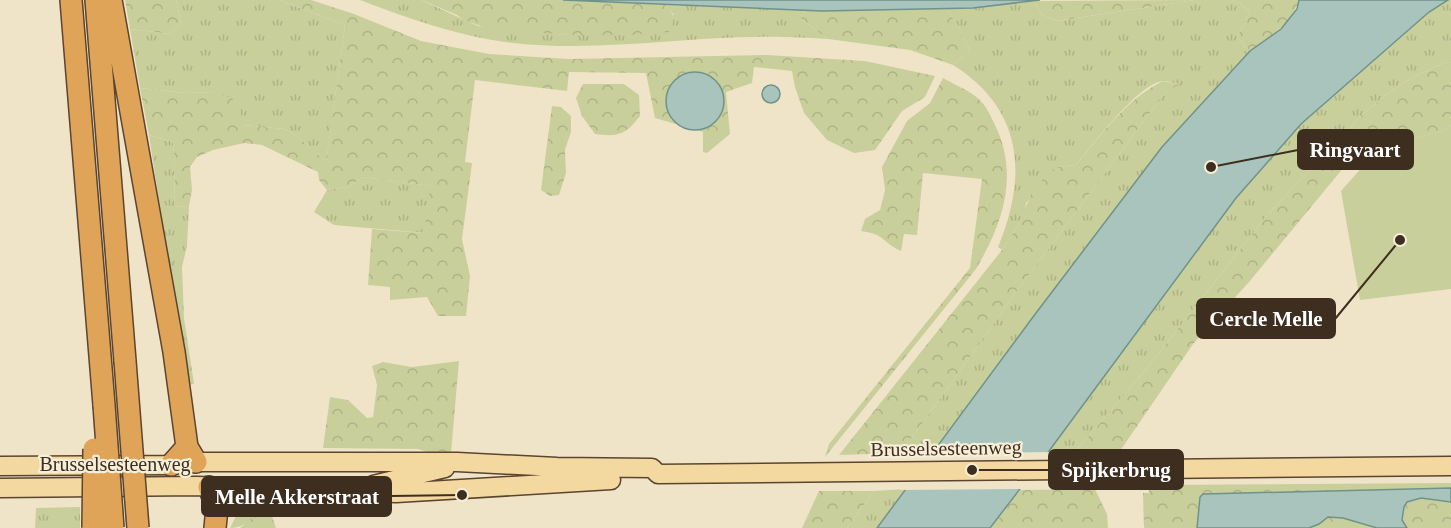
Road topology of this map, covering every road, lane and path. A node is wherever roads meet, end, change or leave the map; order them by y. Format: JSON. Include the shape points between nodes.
{"nodes":[{"id":1,"x":71,"y":0,"type":"edge"},
{"id":2,"x":96,"y":0,"type":"edge"},
{"id":3,"x":111,"y":0,"type":"edge"},
{"id":4,"x":98,"y":399,"type":"junction"},
{"id":5,"x":191,"y":454,"type":"junction"},
{"id":6,"x":457,"y":462,"type":"junction"},
{"id":7,"x":171,"y":465,"type":"junction"},
{"id":8,"x":509,"y":465,"type":"junction"},
{"id":9,"x":0,"y":466,"type":"edge"},
{"id":10,"x":1451,"y":466,"type":"edge"},
{"id":11,"x":658,"y":474,"type":"junction"},
{"id":12,"x":0,"y":482,"type":"edge"},
{"id":13,"x":210,"y":487,"type":"junction"},
{"id":14,"x":0,"y":488,"type":"edge"},
{"id":15,"x":299,"y":489,"type":"junction"},
{"id":16,"x":396,"y":493,"type":"junction"},
{"id":17,"x":93,"y":528,"type":"edge"},
{"id":18,"x":113,"y":528,"type":"edge"},
{"id":19,"x":138,"y":528,"type":"edge"},
{"id":20,"x":215,"y":528,"type":"edge"}],
"edges":[{"from":1,"to":4,"type":"highway"},
{"from":2,"to":19,"type":"highway","bridge":true},
{"from":3,"to":5,"type":"highway"},
{"from":4,"to":17,"type":"highway","bridge":true},
{"from":4,"to":18,"type":"highway","bridge":true},
{"from":5,"to":6,"type":"main road","name":"Brusselsesteenweg"},
{"from":5,"to":7,"type":"highway"},
{"from":5,"to":13,"type":"main road"},
{"from":6,"to":8,"type":"main road","name":"Brusselsesteenweg"},
{"from":6,"to":15,"type":"main road","via":[[377,485]]},
{"from":7,"to":9,"type":"main road","name":"Brusselsesteenweg"},
{"from":7,"to":12,"type":"main road","via":[[160,479]]},
{"from":8,"to":11,"type":"main road","name":"Brusselsesteenweg","via":[[652,468]]},
{"from":8,"to":16,"type":"main road","via":[[472,469]]},
{"from":10,"to":11,"type":"main road","name":"Brusselsesteenweg"},
{"from":11,"to":16,"type":"main road","name":"Brusselsesteenweg","via":[[653,479]]},
{"from":13,"to":14,"type":"main road","name":"Brusselsesteenweg"},
{"from":13,"to":15,"type":"main road","name":"Brusselsesteenweg"},
{"from":13,"to":20,"type":"highway","via":[[217,508]]},
{"from":15,"to":16,"type":"main road","name":"Brusselsesteenweg"}]}
